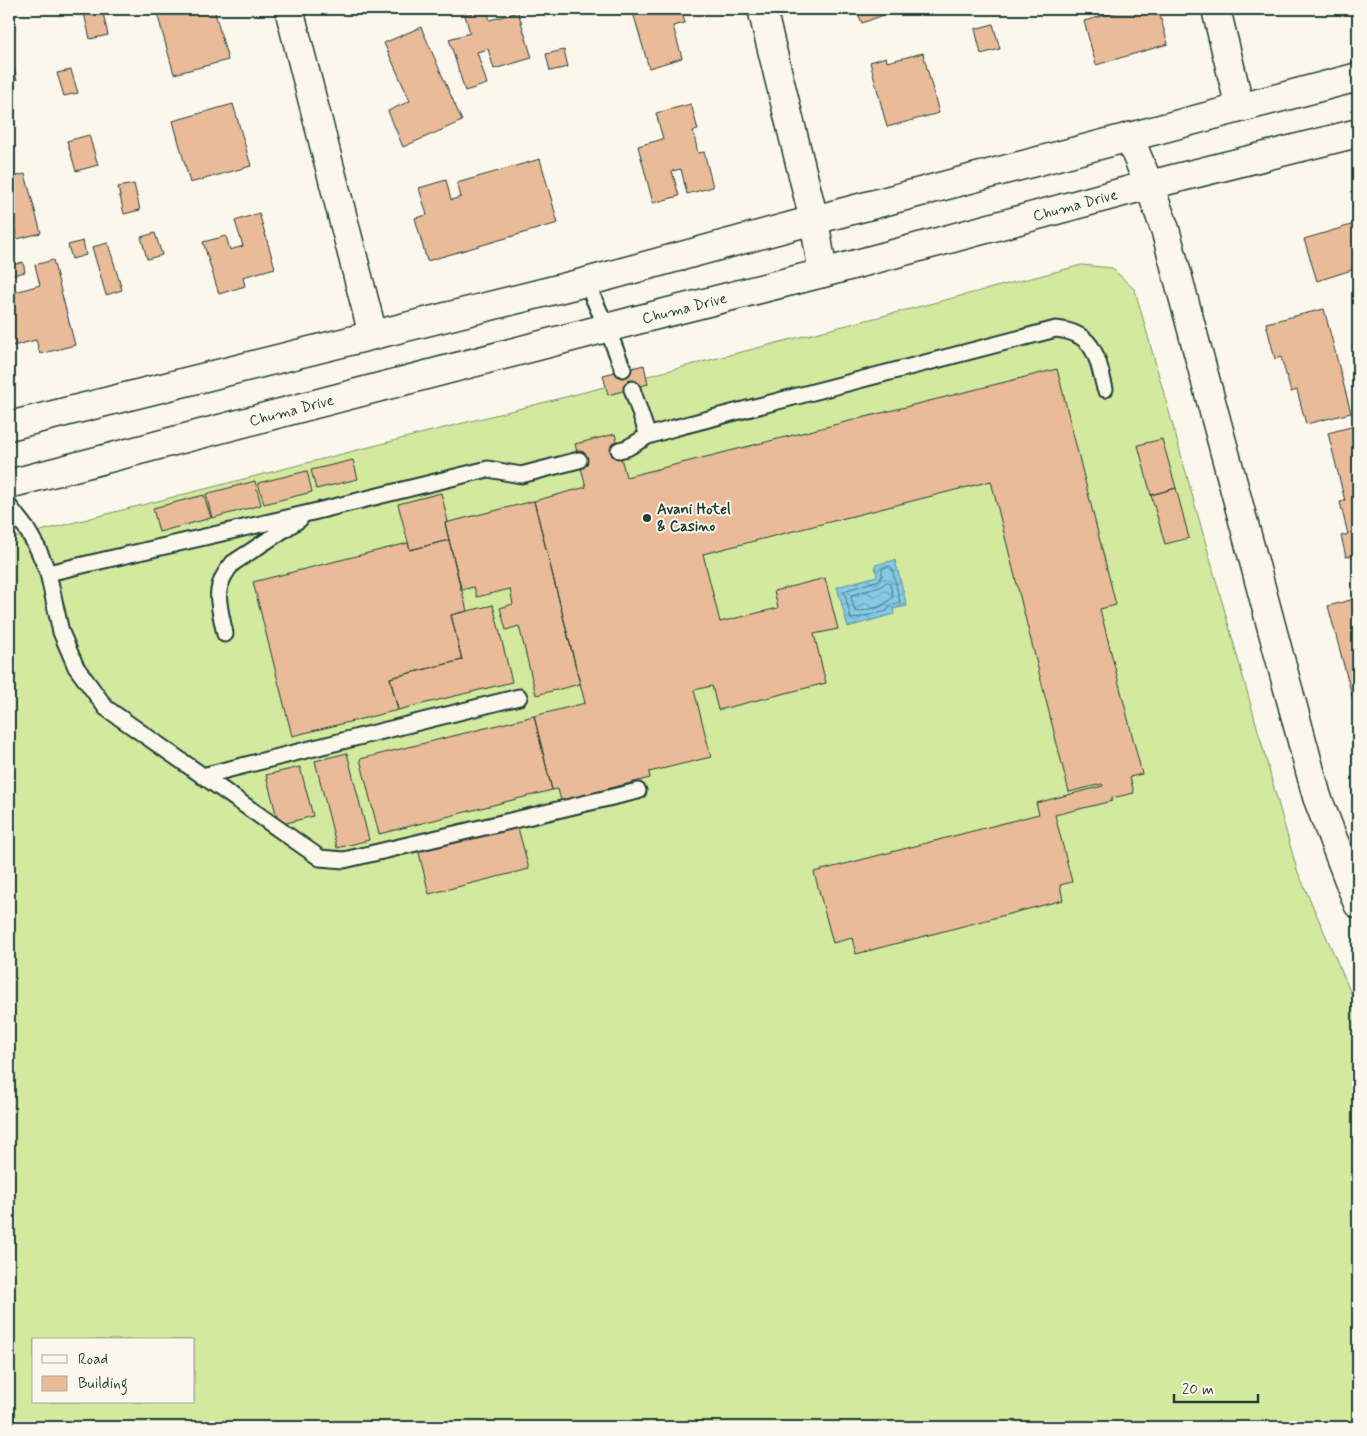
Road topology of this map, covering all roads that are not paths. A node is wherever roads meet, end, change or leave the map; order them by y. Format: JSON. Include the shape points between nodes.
{"nodes":[{"id":1,"x":289,"y":9,"type":"edge"},
{"id":2,"x":762,"y":9,"type":"edge"},
{"id":3,"x":1216,"y":9,"type":"edge"},
{"id":4,"x":1358,"y":77,"type":"edge"},
{"id":5,"x":1240,"y":108,"type":"junction"},
{"id":6,"x":1358,"y":132,"type":"edge"},
{"id":7,"x":1129,"y":137,"type":"junction"},
{"id":8,"x":1149,"y":185,"type":"junction"},
{"id":9,"x":814,"y":220,"type":"junction"},
{"id":10,"x":823,"y":273,"type":"junction"},
{"id":11,"x":586,"y":282,"type":"junction"},
{"id":12,"x":608,"y":328,"type":"junction"},
{"id":13,"x":374,"y":335,"type":"junction"},
{"id":14,"x":623,"y":370,"type":"dead end"},
{"id":15,"x":632,"y":389,"type":"dead end"},
{"id":16,"x":1105,"y":389,"type":"dead end"},
{"id":17,"x":9,"y":426,"type":"edge"},
{"id":18,"x":648,"y":436,"type":"junction"},
{"id":19,"x":619,"y":450,"type":"dead end"},
{"id":20,"x":579,"y":460,"type":"dead end"},
{"id":21,"x":9,"y":484,"type":"edge"},
{"id":22,"x":9,"y":506,"type":"edge"},
{"id":23,"x":309,"y":514,"type":"junction"},
{"id":24,"x":48,"y":573,"type":"junction"},
{"id":25,"x":225,"y":634,"type":"dead end"},
{"id":26,"x":519,"y":697,"type":"dead end"},
{"id":27,"x":202,"y":776,"type":"junction"},
{"id":28,"x":638,"y":791,"type":"dead end"},
{"id":29,"x":1358,"y":904,"type":"edge"}],
"edges":[{"from":1,"to":13,"type":"main road"},
{"from":2,"to":9,"type":"main road"},
{"from":3,"to":5,"type":"main road"},
{"from":4,"to":5,"type":"main road"},
{"from":5,"to":7,"type":"main road"},
{"from":6,"to":8,"type":"main road","name":"Chuma Drive"},
{"from":7,"to":8,"type":"main road"},
{"from":7,"to":9,"type":"main road"},
{"from":8,"to":10,"type":"main road","name":"Chuma Drive"},
{"from":8,"to":29,"type":"main road","via":[[1192,329],[1317,797]]},
{"from":9,"to":10,"type":"main road"},
{"from":9,"to":11,"type":"main road"},
{"from":10,"to":12,"type":"main road","name":"Chuma Drive"},
{"from":11,"to":12,"type":"lane"},
{"from":11,"to":13,"type":"main road"},
{"from":12,"to":14,"type":"lane"},
{"from":12,"to":21,"type":"main road","name":"Chuma Drive"},
{"from":13,"to":17,"type":"main road"},
{"from":15,"to":18,"type":"lane"},
{"from":16,"to":18,"type":"lane","via":[[1096,355],[1088,343],[1079,334],[1056,329]]},
{"from":18,"to":19,"type":"lane"},
{"from":20,"to":23,"type":"lane","via":[[520,475],[488,469]]},
{"from":22,"to":24,"type":"lane","via":[[26,528]]},
{"from":23,"to":24,"type":"lane"},
{"from":23,"to":25,"type":"lane","via":[[233,563],[225,572],[218,600]]},
{"from":24,"to":27,"type":"lane","via":[[62,632],[76,667],[106,708]]},
{"from":26,"to":27,"type":"lane"},
{"from":27,"to":28,"type":"lane","via":[[320,858],[344,860]]}]}
